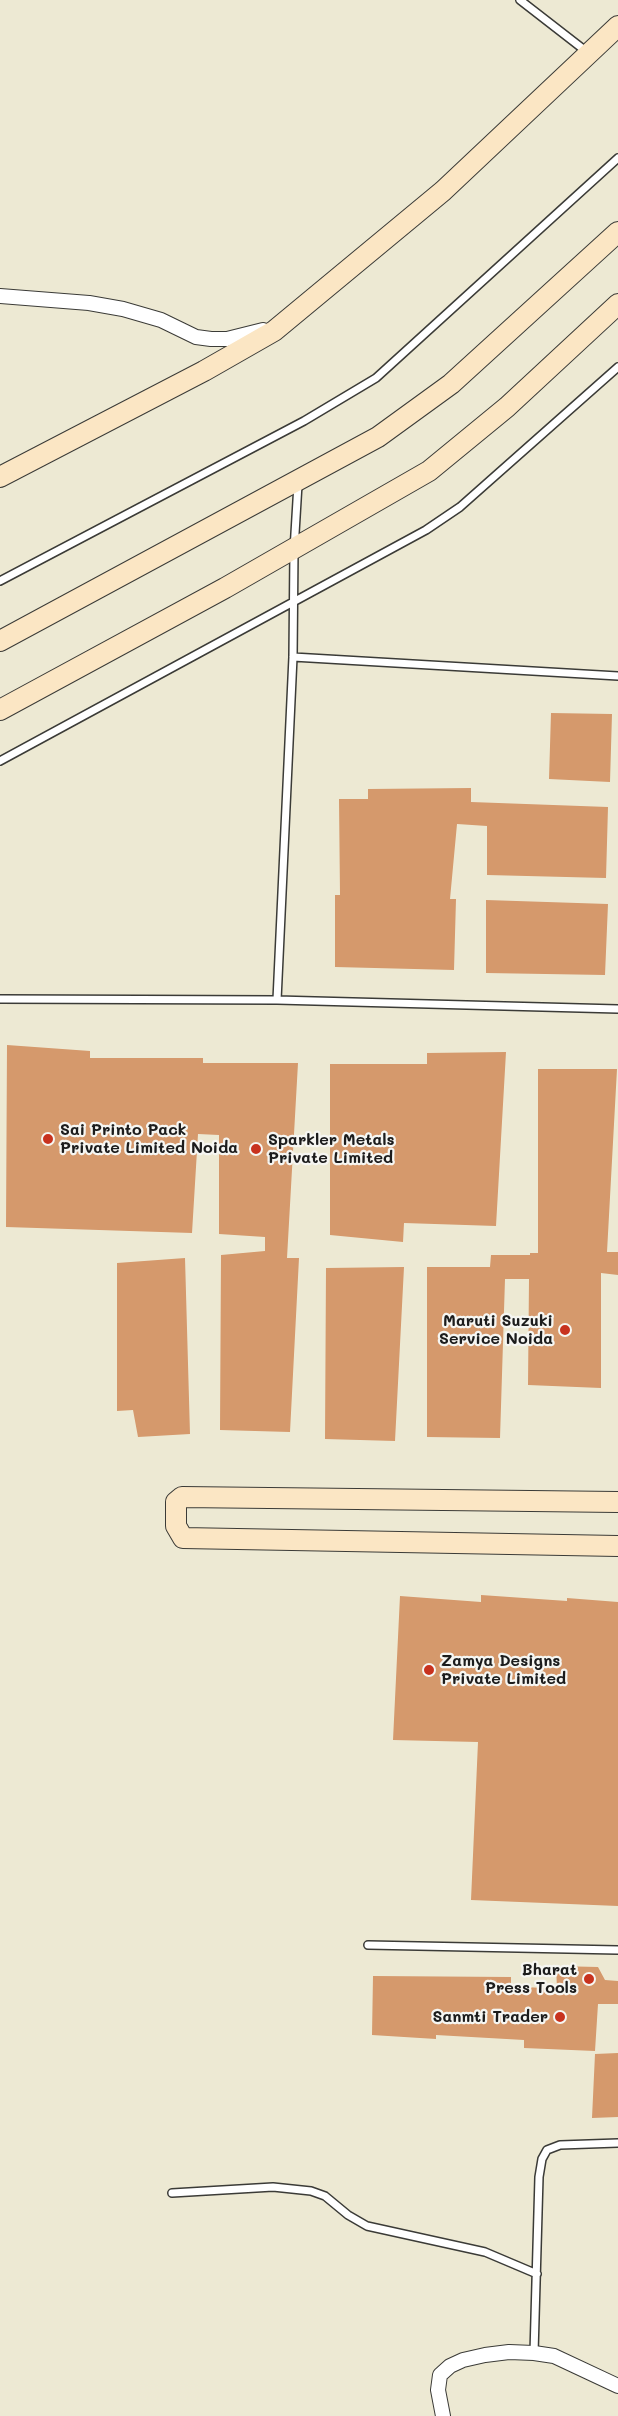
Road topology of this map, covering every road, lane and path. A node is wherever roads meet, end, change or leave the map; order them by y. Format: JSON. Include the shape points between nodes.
{"nodes":[{"id":1,"x":520,"y":0,"type":"edge"},
{"id":2,"x":618,"y":26,"type":"edge"},
{"id":3,"x":590,"y":53,"type":"junction"},
{"id":4,"x":618,"y":158,"type":"edge"},
{"id":5,"x":618,"y":232,"type":"edge"},
{"id":6,"x":0,"y":296,"type":"edge"},
{"id":7,"x":618,"y":304,"type":"edge"},
{"id":8,"x":286,"y":322,"type":"junction"},
{"id":9,"x":618,"y":367,"type":"edge"},
{"id":10,"x":0,"y":477,"type":"edge"},
{"id":11,"x":298,"y":480,"type":"junction"},
{"id":12,"x":294,"y":550,"type":"junction"},
{"id":13,"x":0,"y":582,"type":"edge"},
{"id":14,"x":293,"y":601,"type":"junction"},
{"id":15,"x":0,"y":641,"type":"edge"},
{"id":16,"x":293,"y":657,"type":"junction"},
{"id":17,"x":618,"y":676,"type":"edge"},
{"id":18,"x":0,"y":710,"type":"edge"},
{"id":19,"x":0,"y":761,"type":"edge"},
{"id":20,"x":0,"y":999,"type":"edge"},
{"id":21,"x":277,"y":1000,"type":"junction"},
{"id":22,"x":618,"y":1009,"type":"edge"},
{"id":23,"x":618,"y":1502,"type":"edge"},
{"id":24,"x":618,"y":1546,"type":"edge"},
{"id":25,"x":368,"y":1945,"type":"dead end"},
{"id":26,"x":618,"y":1950,"type":"edge"},
{"id":27,"x":618,"y":2143,"type":"edge"},
{"id":28,"x":172,"y":2193,"type":"dead end"},
{"id":29,"x":537,"y":2274,"type":"junction"},
{"id":30,"x":534,"y":2353,"type":"junction"},
{"id":31,"x":618,"y":2386,"type":"edge"},
{"id":32,"x":442,"y":2416,"type":"edge"}],
"edges":[{"from":1,"to":3,"type":"lane"},
{"from":2,"to":3,"type":"street"},
{"from":3,"to":8,"type":"street","via":[[443,191]]},
{"from":4,"to":13,"type":"lane","via":[[376,378],[304,421]]},
{"from":5,"to":11,"type":"street","via":[[451,384],[378,437]]},
{"from":6,"to":8,"type":"street","via":[[123,309],[211,339],[246,336]]},
{"from":7,"to":12,"type":"street","via":[[507,407],[429,471]]},
{"from":8,"to":10,"type":"street","via":[[257,343]]},
{"from":9,"to":14,"type":"lane","via":[[460,507],[426,530]]},
{"from":11,"to":12,"type":"lane"},
{"from":11,"to":15,"type":"street"},
{"from":12,"to":14,"type":"lane"},
{"from":12,"to":18,"type":"street"},
{"from":14,"to":16,"type":"lane"},
{"from":14,"to":19,"type":"lane"},
{"from":16,"to":17,"type":"lane"},
{"from":16,"to":21,"type":"lane"},
{"from":20,"to":21,"type":"lane"},
{"from":21,"to":22,"type":"lane"},
{"from":23,"to":24,"type":"street","via":[[182,1497],[176,1502],[176,1526],[183,1538]]},
{"from":25,"to":26,"type":"lane"},
{"from":27,"to":29,"type":"lane","via":[[568,2145],[548,2150],[542,2159]]},
{"from":28,"to":29,"type":"lane","via":[[273,2187],[311,2191],[325,2196],[368,2226],[485,2252]]},
{"from":29,"to":30,"type":"lane"},
{"from":30,"to":31,"type":"street","via":[[554,2356]]},
{"from":30,"to":32,"type":"street","via":[[485,2355],[450,2366],[440,2375]]}]}
